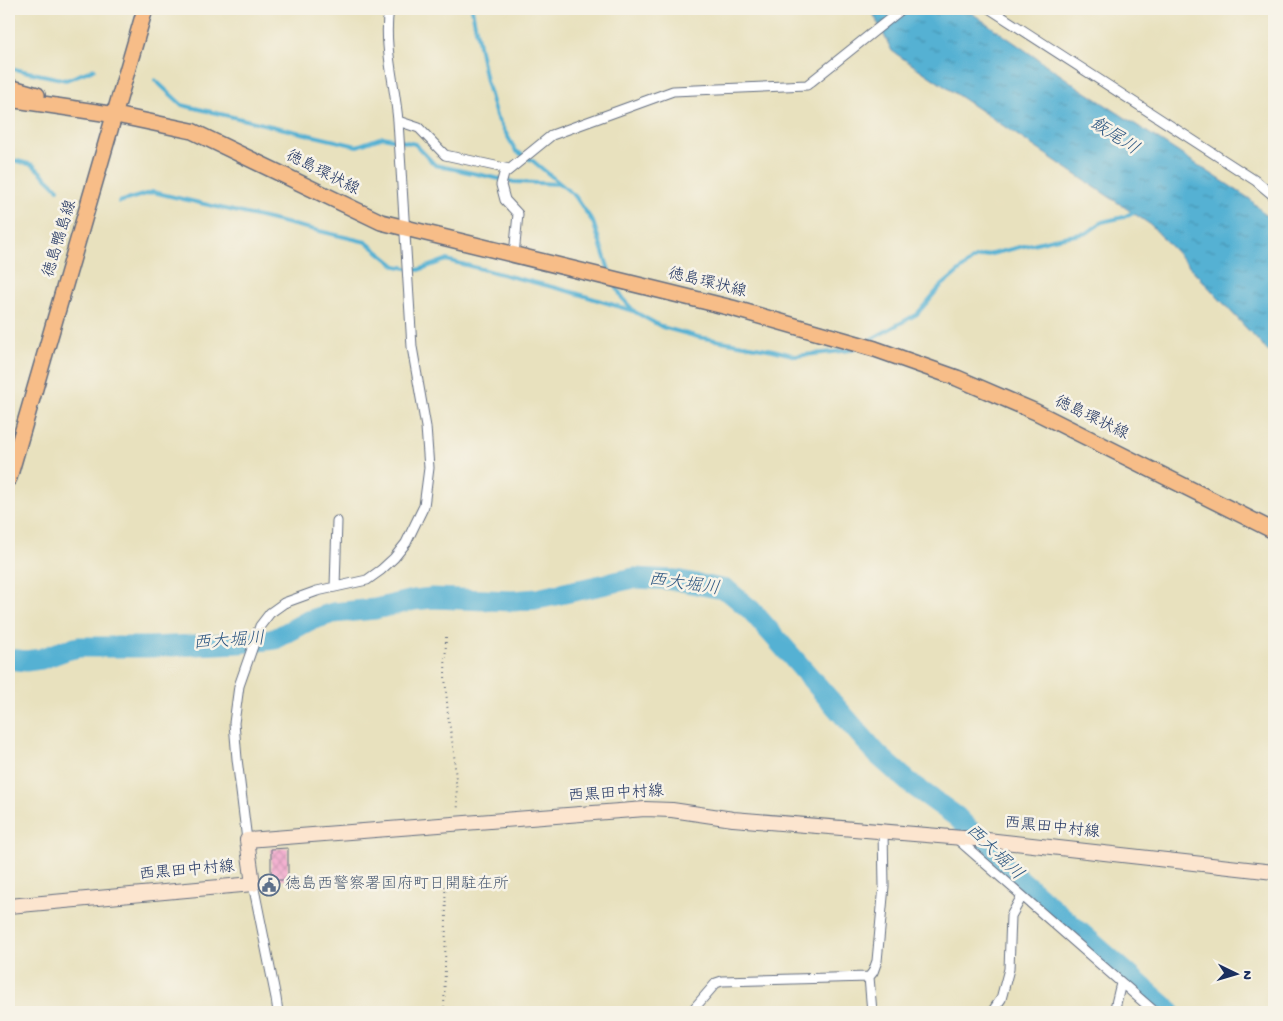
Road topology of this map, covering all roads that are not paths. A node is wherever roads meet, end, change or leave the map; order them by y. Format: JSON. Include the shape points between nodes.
{"nodes":[{"id":1,"x":145,"y":9,"type":"edge"},
{"id":2,"x":389,"y":9,"type":"edge"},
{"id":3,"x":902,"y":9,"type":"edge"},
{"id":4,"x":990,"y":9,"type":"edge"},
{"id":5,"x":9,"y":87,"type":"edge"},
{"id":6,"x":9,"y":99,"type":"edge"},
{"id":7,"x":116,"y":115,"type":"junction"},
{"id":8,"x":398,"y":120,"type":"junction"},
{"id":9,"x":509,"y":170,"type":"junction"},
{"id":10,"x":1274,"y":196,"type":"edge"},
{"id":11,"x":405,"y":228,"type":"junction"},
{"id":12,"x":514,"y":255,"type":"junction"},
{"id":13,"x":9,"y":478,"type":"edge"},
{"id":14,"x":337,"y":521,"type":"dead end"},
{"id":15,"x":1274,"y":531,"type":"edge"},
{"id":16,"x":335,"y":587,"type":"junction"},
{"id":17,"x":884,"y":831,"type":"junction"},
{"id":18,"x":955,"y":837,"type":"junction"},
{"id":19,"x":247,"y":840,"type":"junction"},
{"id":20,"x":1274,"y":872,"type":"edge"},
{"id":21,"x":253,"y":884,"type":"junction"},
{"id":22,"x":1022,"y":896,"type":"junction"},
{"id":23,"x":9,"y":906,"type":"edge"},
{"id":24,"x":869,"y":977,"type":"junction"},
{"id":25,"x":1121,"y":983,"type":"junction"},
{"id":26,"x":278,"y":1012,"type":"edge"},
{"id":27,"x":691,"y":1012,"type":"edge"},
{"id":28,"x":872,"y":1012,"type":"edge"},
{"id":29,"x":992,"y":1012,"type":"edge"},
{"id":30,"x":1114,"y":1012,"type":"edge"},
{"id":31,"x":1155,"y":1012,"type":"edge"}],
"edges":[{"from":1,"to":7,"type":"main road","name":"徳島鴨島線"},
{"from":2,"to":8,"type":"street","via":[[386,26]]},
{"from":3,"to":9,"type":"street","via":[[807,85],[673,91],[552,136]]},
{"from":4,"to":10,"type":"street"},
{"from":5,"to":7,"type":"main road","name":"徳島環状線"},
{"from":6,"to":7,"type":"main road","name":"徳島環状線"},
{"from":7,"to":11,"type":"main road","name":"徳島環状線","via":[[192,131],[364,215]]},
{"from":7,"to":13,"type":"main road","name":"徳島鴨島線"},
{"from":8,"to":9,"type":"street","via":[[419,128],[445,155]]},
{"from":8,"to":11,"type":"street"},
{"from":9,"to":12,"type":"street","via":[[502,185],[505,200],[518,214]]},
{"from":11,"to":12,"type":"main road","name":"徳島環状線"},
{"from":11,"to":16,"type":"street","via":[[412,347],[426,427],[429,468],[424,506],[406,543],[381,570],[366,580]]},
{"from":12,"to":15,"type":"main road","name":"徳島環状線","via":[[732,308],[875,349],[958,378],[1036,412]]},
{"from":14,"to":16,"type":"street"},
{"from":16,"to":19,"type":"street","via":[[284,603],[260,626],[251,651],[239,686],[234,723]]},
{"from":17,"to":18,"type":"main road","name":"西黒田中村線"},
{"from":17,"to":19,"type":"main road","name":"西黒田中村線","via":[[654,810]]},
{"from":17,"to":24,"type":"street","via":[[884,886],[877,961]]},
{"from":18,"to":20,"type":"main road","name":"西黒田中村線"},
{"from":18,"to":22,"type":"street"},
{"from":19,"to":21,"type":"main road","name":"西黒田中村線"},
{"from":21,"to":23,"type":"main road","name":"西黒田中村線"},
{"from":21,"to":26,"type":"street"},
{"from":22,"to":25,"type":"street"},
{"from":22,"to":29,"type":"street","via":[[1011,916],[1009,968],[1001,999]]},
{"from":24,"to":27,"type":"street","via":[[722,981],[716,983]]},
{"from":24,"to":28,"type":"street"},
{"from":25,"to":30,"type":"street"},
{"from":25,"to":31,"type":"street"}]}
